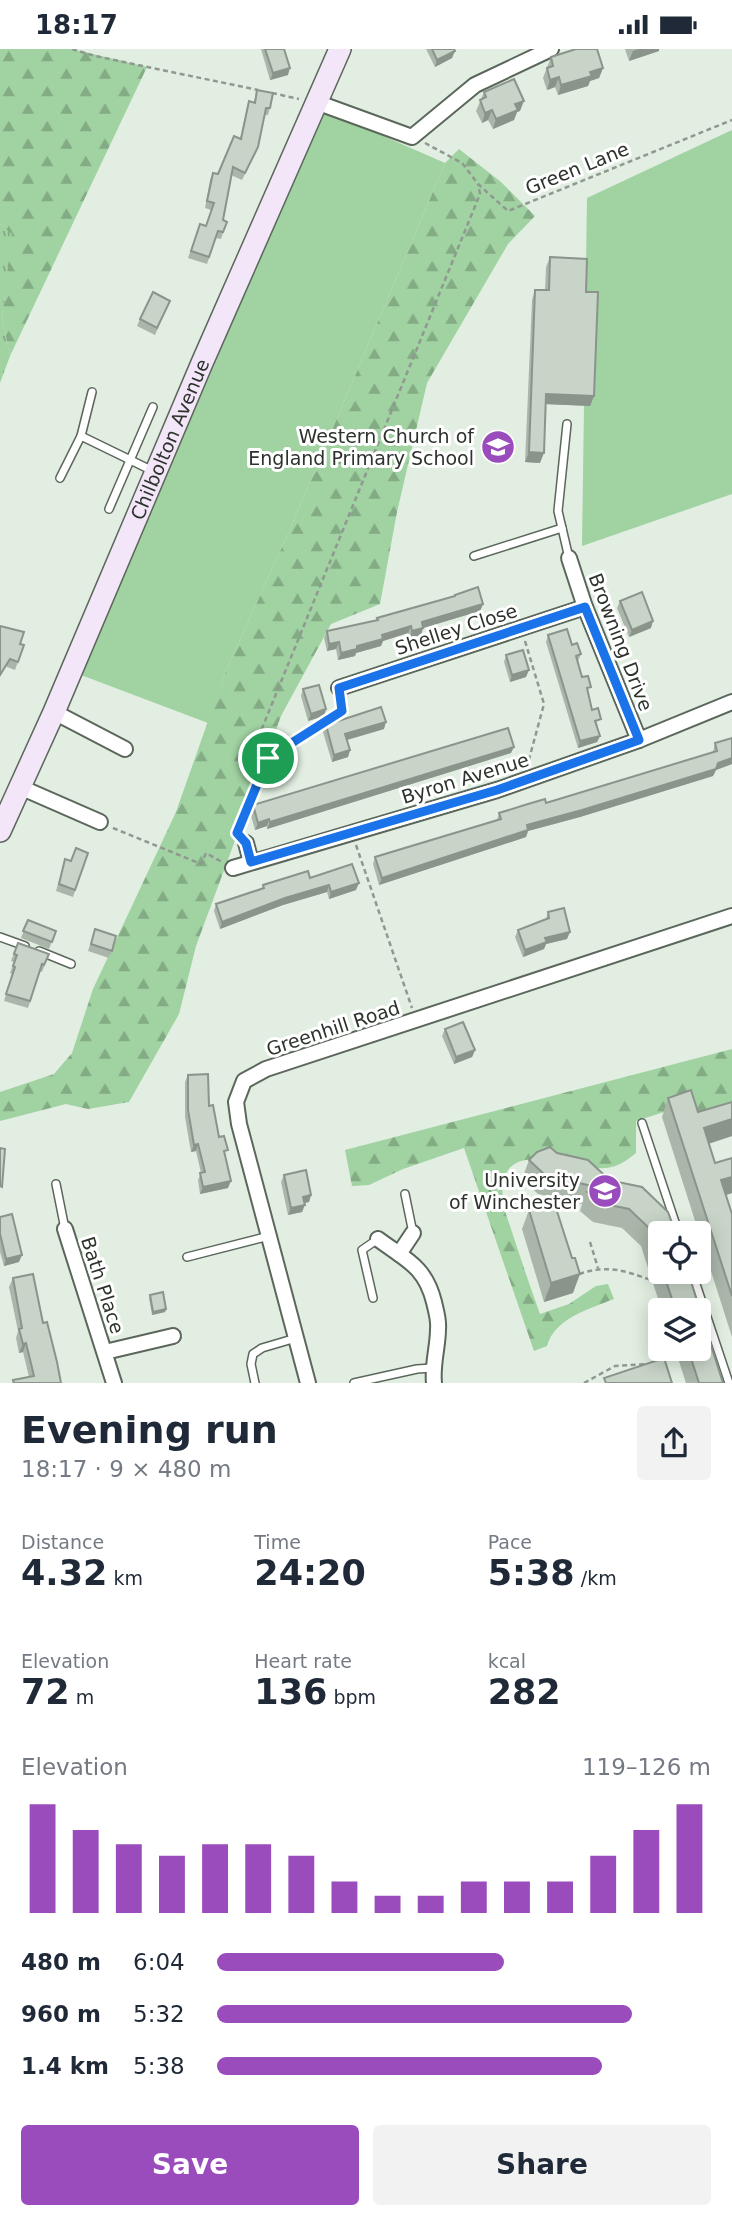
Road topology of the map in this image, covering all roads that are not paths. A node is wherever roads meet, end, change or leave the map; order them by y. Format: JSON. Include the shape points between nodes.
{"nodes":[{"id":1,"x":340,"y":49,"type":"edge"},
{"id":2,"x":551,"y":49,"type":"edge"},
{"id":3,"x":316,"y":102,"type":"junction"},
{"id":4,"x":92,"y":392,"type":"dead end"},
{"id":5,"x":153,"y":407,"type":"dead end"},
{"id":6,"x":567,"y":424,"type":"dead end"},
{"id":7,"x":81,"y":436,"type":"junction"},
{"id":8,"x":129,"y":459,"type":"junction"},
{"id":9,"x":155,"y":472,"type":"junction"},
{"id":10,"x":60,"y":478,"type":"dead end"},
{"id":11,"x":109,"y":509,"type":"dead end"},
{"id":12,"x":562,"y":528,"type":"junction"},
{"id":13,"x":474,"y":556,"type":"dead end"},
{"id":14,"x":569,"y":558,"type":"joint"},
{"id":15,"x":585,"y":607,"type":"junction"},
{"id":16,"x":339,"y":688,"type":"road end"},
{"id":17,"x":732,"y":702,"type":"edge"},
{"id":18,"x":54,"y":712,"type":"junction"},
{"id":19,"x":639,"y":740,"type":"junction"},
{"id":20,"x":125,"y":749,"type":"dead end"},
{"id":21,"x":20,"y":787,"type":"junction"},
{"id":22,"x":100,"y":822,"type":"road end"},
{"id":23,"x":0,"y":831,"type":"edge"},
{"id":24,"x":246,"y":843,"type":"road end"},
{"id":25,"x":251,"y":862,"type":"junction"},
{"id":26,"x":233,"y":868,"type":"road end"},
{"id":27,"x":732,"y":916,"type":"edge"},
{"id":28,"x":0,"y":937,"type":"edge"},
{"id":29,"x":71,"y":964,"type":"dead end"},
{"id":30,"x":642,"y":1123,"type":"dead end"},
{"id":31,"x":56,"y":1184,"type":"dead end"},
{"id":32,"x":405,"y":1194,"type":"dead end"},
{"id":33,"x":675,"y":1221,"type":"edge"},
{"id":34,"x":65,"y":1229,"type":"joint"},
{"id":35,"x":413,"y":1233,"type":"joint"},
{"id":36,"x":269,"y":1236,"type":"junction"},
{"id":37,"x":378,"y":1239,"type":"joint"},
{"id":38,"x":399,"y":1254,"type":"junction"},
{"id":39,"x":187,"y":1257,"type":"dead end"},
{"id":40,"x":696,"y":1284,"type":"edge"},
{"id":41,"x":373,"y":1298,"type":"dead end"},
{"id":42,"x":173,"y":1336,"type":"dead end"},
{"id":43,"x":297,"y":1338,"type":"junction"},
{"id":44,"x":106,"y":1352,"type":"junction"},
{"id":45,"x":433,"y":1375,"type":"edge"},
{"id":46,"x":114,"y":1383,"type":"edge"},
{"id":47,"x":256,"y":1383,"type":"edge"},
{"id":48,"x":308,"y":1383,"type":"edge"},
{"id":49,"x":354,"y":1383,"type":"edge"},
{"id":50,"x":729,"y":1383,"type":"edge"}],
"edges":[{"from":1,"to":3,"type":"main road","name":"Chilbolton Avenue"},
{"from":2,"to":3,"type":"street","via":[[475,85],[412,137]]},
{"from":3,"to":9,"type":"main road","name":"Chilbolton Avenue"},
{"from":4,"to":7,"type":"lane"},
{"from":5,"to":8,"type":"lane"},
{"from":6,"to":12,"type":"lane","via":[[558,511]]},
{"from":7,"to":8,"type":"lane"},
{"from":7,"to":10,"type":"lane"},
{"from":8,"to":9,"type":"lane"},
{"from":8,"to":11,"type":"lane"},
{"from":9,"to":18,"type":"main road","name":"Chilbolton Avenue"},
{"from":12,"to":13,"type":"lane"},
{"from":12,"to":14,"type":"lane"},
{"from":14,"to":15,"type":"street","name":"Browning Drive"},
{"from":15,"to":16,"type":"street","name":"Shelley Close"},
{"from":15,"to":19,"type":"street","name":"Browning Drive"},
{"from":17,"to":19,"type":"street","name":"Byron Avenue"},
{"from":18,"to":20,"type":"street"},
{"from":18,"to":21,"type":"main road","name":"Chilbolton Avenue"},
{"from":19,"to":25,"type":"street","name":"Byron Avenue","via":[[524,781]]},
{"from":21,"to":22,"type":"street"},
{"from":21,"to":23,"type":"main road","name":"Chilbolton Avenue"},
{"from":24,"to":25,"type":"street"},
{"from":25,"to":26,"type":"street","name":"Byron Avenue"},
{"from":27,"to":36,"type":"street","name":"Greenhill Road","via":[[266,1069],[244,1081],[237,1094],[237,1112]]},
{"from":28,"to":29,"type":"lane"},
{"from":30,"to":33,"type":"lane"},
{"from":31,"to":34,"type":"lane"},
{"from":32,"to":35,"type":"lane"},
{"from":34,"to":44,"type":"street","name":"Bath Place"},
{"from":35,"to":38,"type":"street"},
{"from":36,"to":39,"type":"lane"},
{"from":36,"to":43,"type":"street","name":"Greenhill Road"},
{"from":37,"to":38,"type":"street"},
{"from":37,"to":41,"type":"lane","via":[[362,1250]]},
{"from":38,"to":45,"type":"street","via":[[425,1276],[430,1288],[439,1325]]},
{"from":40,"to":50,"type":"lane"},
{"from":42,"to":44,"type":"street","name":"Bath Place"},
{"from":43,"to":47,"type":"lane","via":[[253,1354]]},
{"from":43,"to":48,"type":"street","name":"Greenhill Road"},
{"from":44,"to":46,"type":"street","name":"Bath Place"},
{"from":45,"to":49,"type":"lane","via":[[418,1369]]}]}
